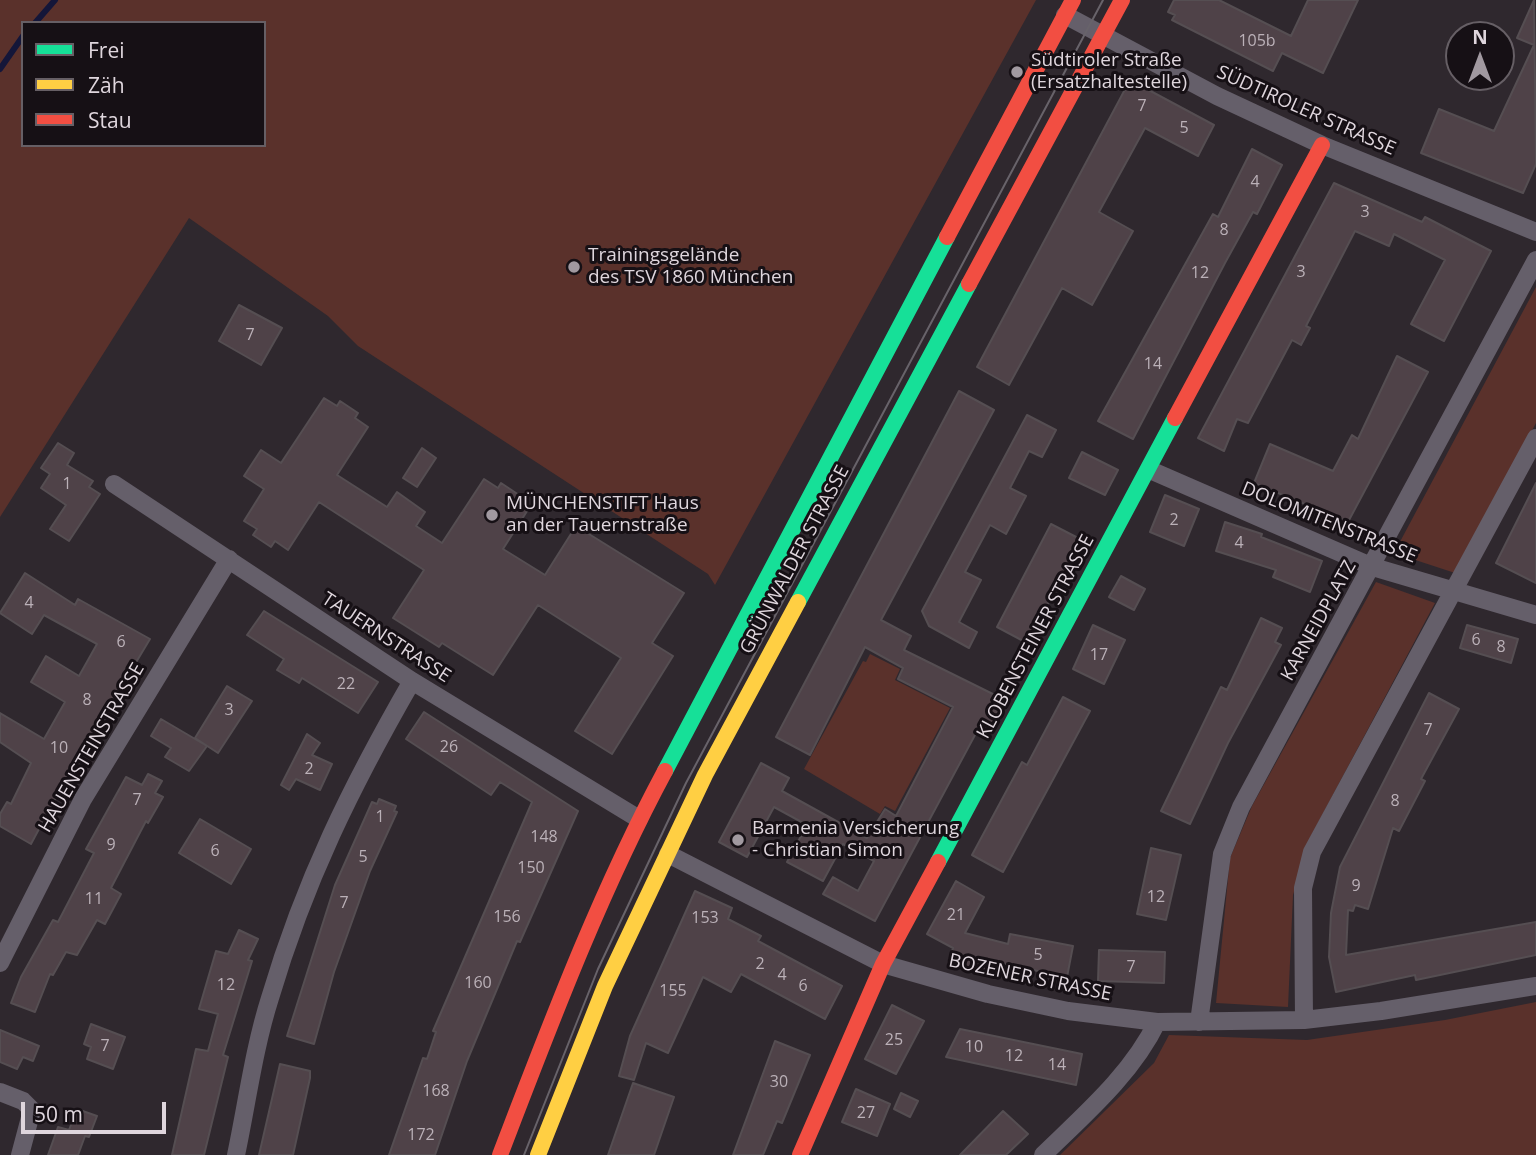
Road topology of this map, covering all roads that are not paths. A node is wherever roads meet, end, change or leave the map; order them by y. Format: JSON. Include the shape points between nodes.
{"nodes":[{"id":1,"x":1122,"y":0,"type":"edge"},
{"id":2,"x":1069,"y":8,"type":"edge"},
{"id":3,"x":1103,"y":36,"type":"junction"},
{"id":4,"x":1322,"y":145,"type":"junction"},
{"id":5,"x":1536,"y":232,"type":"edge"},
{"id":6,"x":1536,"y":260,"type":"edge"},
{"id":7,"x":1536,"y":438,"type":"edge"},
{"id":8,"x":1150,"y":470,"type":"junction"},
{"id":9,"x":114,"y":484,"type":"dead end"},
{"id":10,"x":229,"y":559,"type":"junction"},
{"id":11,"x":1373,"y":567,"type":"junction"},
{"id":12,"x":1452,"y":593,"type":"junction"},
{"id":13,"x":1536,"y":615,"type":"edge"},
{"id":14,"x":412,"y":681,"type":"junction"},
{"id":15,"x":639,"y":819,"type":"junction"},
{"id":16,"x":668,"y":854,"type":"junction"},
{"id":17,"x":0,"y":963,"type":"edge"},
{"id":18,"x":883,"y":964,"type":"junction"},
{"id":19,"x":1536,"y":986,"type":"edge"},
{"id":20,"x":1304,"y":1020,"type":"junction"},
{"id":21,"x":1157,"y":1022,"type":"junction"},
{"id":22,"x":1199,"y":1023,"type":"junction"},
{"id":23,"x":0,"y":1092,"type":"edge"},
{"id":24,"x":20,"y":1155,"type":"edge"},
{"id":25,"x":236,"y":1155,"type":"edge"},
{"id":26,"x":500,"y":1155,"type":"edge"},
{"id":27,"x":538,"y":1155,"type":"edge"},
{"id":28,"x":800,"y":1155,"type":"edge"},
{"id":29,"x":1043,"y":1155,"type":"edge"}],
"edges":[{"from":1,"to":3,"type":"main road","name":"GRÜNWALDER STRASSE"},
{"from":2,"to":3,"type":"street","name":"SÜDTIROLER STRASSE"},
{"from":2,"to":15,"type":"main road","name":"GRÜNWALDER STRASSE"},
{"from":3,"to":4,"type":"street","name":"SÜDTIROLER STRASSE"},
{"from":3,"to":16,"type":"main road","name":"GRÜNWALDER STRASSE","via":[[742,703]]},
{"from":4,"to":5,"type":"street","name":"SÜDTIROLER STRASSE"},
{"from":4,"to":8,"type":"main road","name":"KLOBENSTEINER STRASSE"},
{"from":6,"to":11,"type":"street","name":"KARNEIDPLATZ"},
{"from":7,"to":12,"type":"street"},
{"from":8,"to":11,"type":"street","name":"DOLOMITENSTRASSE"},
{"from":8,"to":18,"type":"main road","name":"KLOBENSTEINER STRASSE"},
{"from":9,"to":10,"type":"street","name":"TAUERNSTRASSE"},
{"from":10,"to":14,"type":"street","name":"TAUERNSTRASSE"},
{"from":10,"to":17,"type":"street","name":"HAUENSTEINSTRASSE","via":[[95,779]]},
{"from":11,"to":12,"type":"street","name":"DOLOMITENSTRASSE"},
{"from":11,"to":22,"type":"street","name":"KARNEIDPLATZ","via":[[1241,807],[1222,854]]},
{"from":12,"to":13,"type":"street","name":"DOLOMITENSTRASSE"},
{"from":12,"to":20,"type":"street","via":[[1320,835],[1306,870]]},
{"from":14,"to":15,"type":"street","name":"TAUERNSTRASSE"},
{"from":14,"to":25,"type":"street","via":[[356,778],[294,923],[269,1001]]},
{"from":15,"to":26,"type":"main road","name":"GRÜNWALDER STRASSE","via":[[568,980]]},
{"from":16,"to":18,"type":"street","name":"BOZENER STRASSE"},
{"from":16,"to":27,"type":"main road","name":"GRÜNWALDER STRASSE","via":[[600,998]]},
{"from":18,"to":21,"type":"street","name":"BOZENER STRASSE","via":[[1068,1011]]},
{"from":18,"to":28,"type":"main road","name":"KLOBENSTEINER STRASSE"},
{"from":19,"to":20,"type":"street","name":"BOZENER STRASSE"},
{"from":20,"to":22,"type":"street","name":"BOZENER STRASSE"},
{"from":21,"to":22,"type":"street","name":"BOZENER STRASSE"},
{"from":21,"to":29,"type":"street","via":[[1145,1046]]},
{"from":23,"to":24,"type":"street","via":[[32,1110]]}]}
